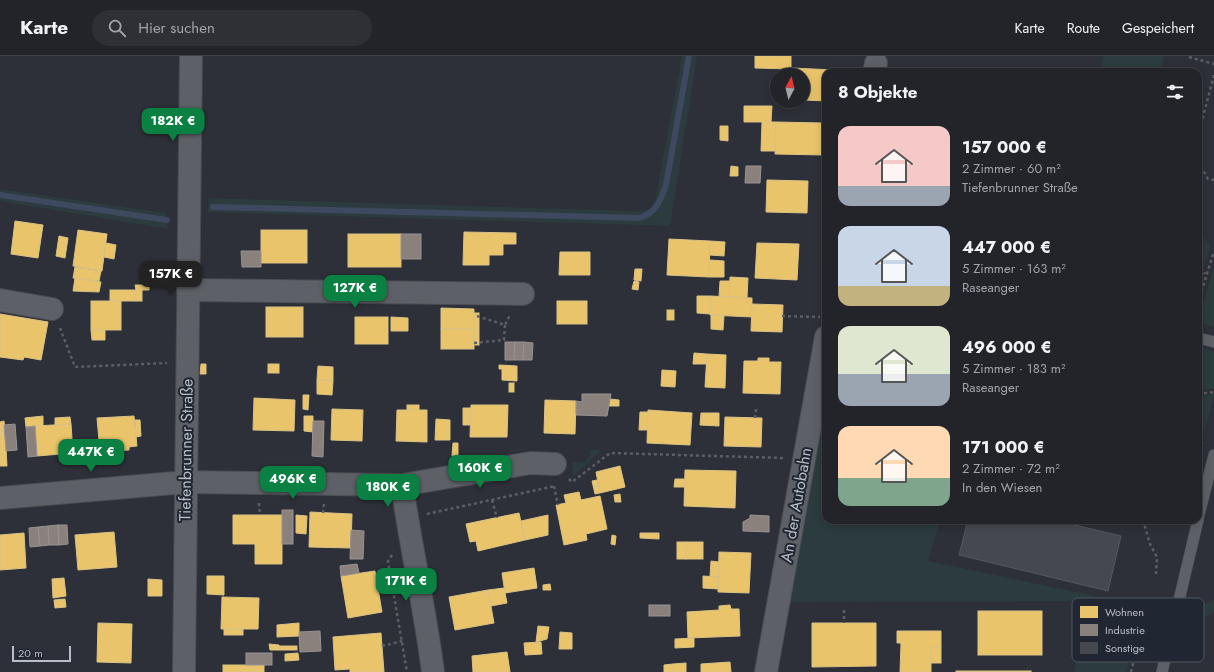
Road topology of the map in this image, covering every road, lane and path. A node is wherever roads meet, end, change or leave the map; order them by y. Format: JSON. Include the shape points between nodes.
{"nodes":[{"id":1,"x":191,"y":56,"type":"edge"},
{"id":2,"x":1189,"y":57,"type":"edge"},
{"id":3,"x":1214,"y":64,"type":"edge"},
{"id":4,"x":1214,"y":75,"type":"edge"},
{"id":5,"x":1202,"y":121,"type":"edge"},
{"id":6,"x":1202,"y":168,"type":"edge"},
{"id":7,"x":1214,"y":180,"type":"edge"},
{"id":8,"x":1214,"y":251,"type":"edge"},
{"id":9,"x":1202,"y":268,"type":"edge"},
{"id":10,"x":1206,"y":275,"type":"junction"},
{"id":11,"x":1202,"y":289,"type":"edge"},
{"id":12,"x":188,"y":290,"type":"junction"},
{"id":13,"x":523,"y":294,"type":"dead end"},
{"id":14,"x":0,"y":300,"type":"edge"},
{"id":15,"x":52,"y":308,"type":"joint"},
{"id":16,"x":782,"y":316,"type":"dead end"},
{"id":17,"x":822,"y":317,"type":"edge"},
{"id":18,"x":504,"y":326,"type":"dead end"},
{"id":19,"x":1202,"y":339,"type":"edge"},
{"id":20,"x":1214,"y":342,"type":"edge"},
{"id":21,"x":474,"y":343,"type":"dead end"},
{"id":22,"x":822,"y":359,"type":"edge"},
{"id":23,"x":187,"y":362,"type":"junction"},
{"id":24,"x":1214,"y":392,"type":"edge"},
{"id":25,"x":1202,"y":394,"type":"edge"},
{"id":26,"x":756,"y":409,"type":"dead end"},
{"id":27,"x":756,"y":418,"type":"dead end"},
{"id":28,"x":1214,"y":455,"type":"edge"},
{"id":29,"x":804,"y":458,"type":"junction"},
{"id":30,"x":555,"y":464,"type":"joint"},
{"id":31,"x":186,"y":482,"type":"junction"},
{"id":32,"x":572,"y":482,"type":"junction"},
{"id":33,"x":566,"y":484,"type":"dead end"},
{"id":34,"x":402,"y":485,"type":"junction"},
{"id":35,"x":560,"y":485,"type":"dead end"},
{"id":36,"x":554,"y":486,"type":"junction"},
{"id":37,"x":0,"y":498,"type":"edge"},
{"id":38,"x":492,"y":500,"type":"junction"},
{"id":39,"x":1202,"y":503,"type":"edge"},
{"id":40,"x":558,"y":505,"type":"dead end"},
{"id":41,"x":496,"y":518,"type":"dead end"},
{"id":42,"x":407,"y":519,"type":"junction"},
{"id":43,"x":1144,"y":524,"type":"edge"},
{"id":44,"x":1197,"y":524,"type":"edge"},
{"id":45,"x":1156,"y":574,"type":"dead end"},
{"id":46,"x":1180,"y":596,"type":"joint"},
{"id":47,"x":1176,"y":598,"type":"edge"},
{"id":48,"x":844,"y":610,"type":"dead end"},
{"id":49,"x":844,"y":623,"type":"dead end"},
{"id":50,"x":403,"y":641,"type":"dead end"},
{"id":51,"x":382,"y":646,"type":"dead end"},
{"id":52,"x":1134,"y":662,"type":"edge"},
{"id":53,"x":1164,"y":662,"type":"edge"},
{"id":54,"x":184,"y":672,"type":"edge"},
{"id":55,"x":433,"y":672,"type":"edge"},
{"id":56,"x":766,"y":672,"type":"edge"},
{"id":57,"x":1131,"y":672,"type":"edge"},
{"id":58,"x":1162,"y":672,"type":"edge"}],
"edges":[{"from":1,"to":12,"type":"street","name":"Tiefenbrunner Straße"},
{"from":2,"to":3,"type":"path"},
{"from":4,"to":5,"type":"path"},
{"from":6,"to":7,"type":"path","via":[[1208,179]]},
{"from":8,"to":10,"type":"path"},
{"from":9,"to":10,"type":"path"},
{"from":10,"to":11,"type":"path"},
{"from":12,"to":13,"type":"street"},
{"from":12,"to":23,"type":"street","name":"Tiefenbrunner Straße"},
{"from":14,"to":15,"type":"street"},
{"from":15,"to":23,"type":"path","via":[[76,367]]},
{"from":16,"to":17,"type":"path"},
{"from":18,"to":21,"type":"path","via":[[504,340]]},
{"from":19,"to":20,"type":"lane"},
{"from":22,"to":29,"type":"street","name":"An der Autobahn"},
{"from":23,"to":31,"type":"street","name":"Tiefenbrunner Straße"},
{"from":24,"to":25,"type":"path"},
{"from":26,"to":27,"type":"path"},
{"from":28,"to":39,"type":"lane"},
{"from":29,"to":32,"type":"path","via":[[610,453]]},
{"from":29,"to":56,"type":"street","name":"An der Autobahn"},
{"from":30,"to":32,"type":"path"},
{"from":30,"to":34,"type":"street","via":[[531,463]]},
{"from":31,"to":34,"type":"street"},
{"from":31,"to":37,"type":"street"},
{"from":31,"to":54,"type":"street","name":"Tiefenbrunner Straße"},
{"from":32,"to":33,"type":"path"},
{"from":34,"to":42,"type":"street"},
{"from":35,"to":36,"type":"path"},
{"from":36,"to":38,"type":"path"},
{"from":36,"to":40,"type":"path"},
{"from":38,"to":41,"type":"path"},
{"from":38,"to":42,"type":"path"},
{"from":42,"to":55,"type":"street"},
{"from":43,"to":45,"type":"path","via":[[1150,544],[1157,556]]},
{"from":44,"to":46,"type":"lane"},
{"from":46,"to":47,"type":"path"},
{"from":48,"to":49,"type":"path"},
{"from":50,"to":51,"type":"path"},
{"from":52,"to":57,"type":"path"},
{"from":53,"to":58,"type":"lane"}]}
